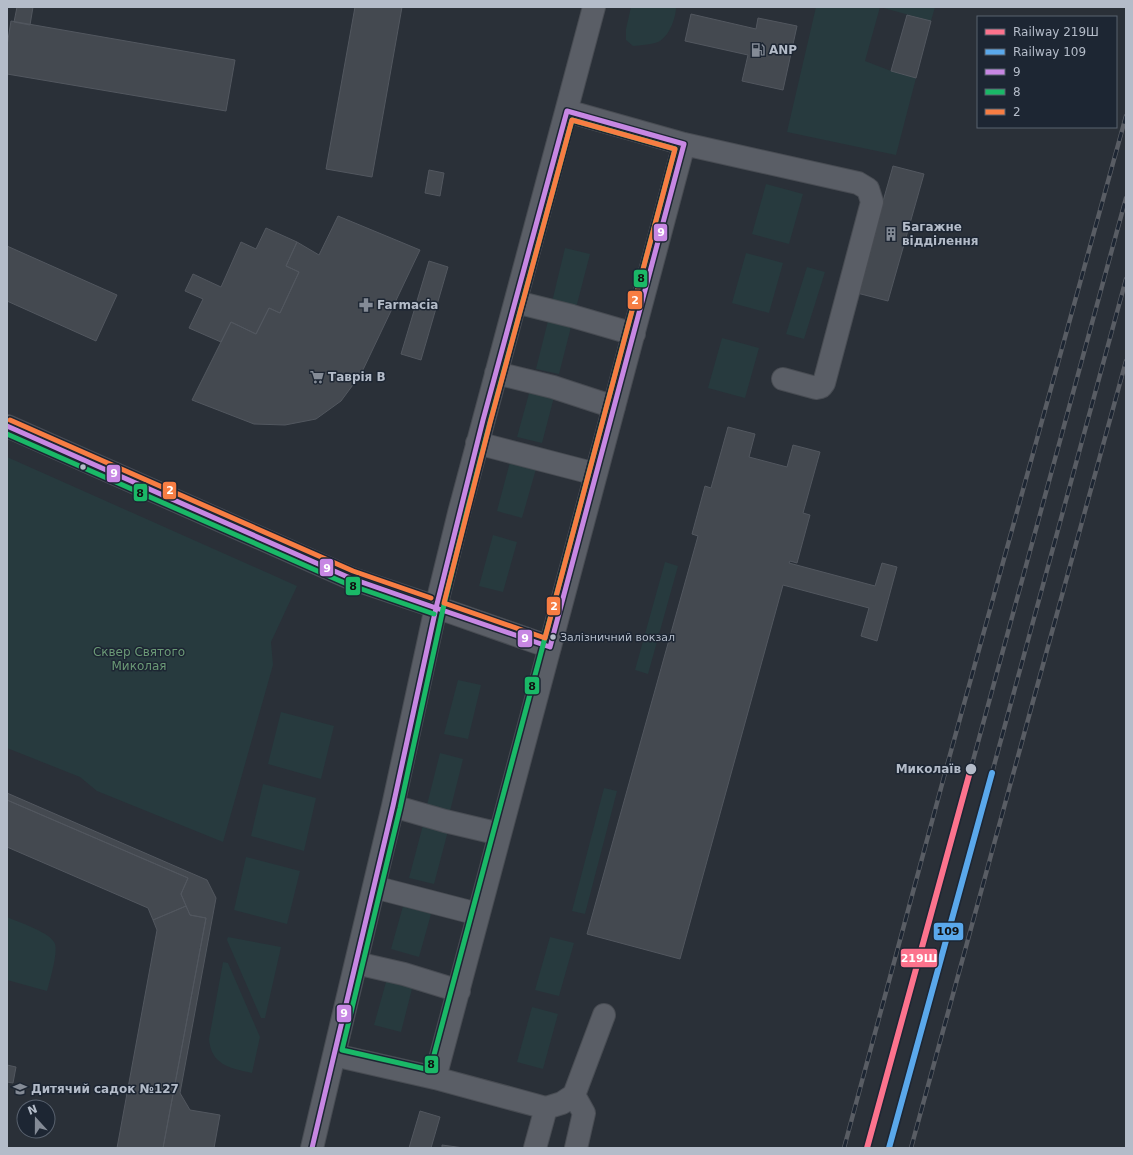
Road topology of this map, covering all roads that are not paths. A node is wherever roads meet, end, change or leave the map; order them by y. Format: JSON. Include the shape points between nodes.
{"nodes":[{"id":1,"x":594,"y":7,"type":"edge"},
{"id":2,"x":567,"y":111,"type":"junction"},
{"id":3,"x":684,"y":144,"type":"junction"},
{"id":4,"x":516,"y":302,"type":"junction"},
{"id":5,"x":634,"y":334,"type":"junction"},
{"id":6,"x":496,"y":373,"type":"junction"},
{"id":7,"x":783,"y":379,"type":"dead end"},
{"id":8,"x":614,"y":406,"type":"junction"},
{"id":9,"x":7,"y":426,"type":"edge"},
{"id":10,"x":477,"y":443,"type":"junction"},
{"id":11,"x":596,"y":474,"type":"junction"},
{"id":12,"x":436,"y":608,"type":"junction"},
{"id":13,"x":550,"y":646,"type":"junction"},
{"id":14,"x":393,"y":806,"type":"junction"},
{"id":15,"x":500,"y":834,"type":"junction"},
{"id":16,"x":374,"y":887,"type":"junction"},
{"id":17,"x":478,"y":914,"type":"junction"},
{"id":18,"x":356,"y":963,"type":"junction"},
{"id":19,"x":459,"y":991,"type":"junction"},
{"id":20,"x":604,"y":1015,"type":"dead end"},
{"id":21,"x":334,"y":1055,"type":"junction"},
{"id":22,"x":435,"y":1078,"type":"junction"},
{"id":23,"x":574,"y":1095,"type":"junction"},
{"id":24,"x":546,"y":1108,"type":"junction"},
{"id":25,"x":312,"y":1148,"type":"edge"},
{"id":26,"x":535,"y":1148,"type":"edge"},
{"id":27,"x":576,"y":1148,"type":"edge"}],
"edges":[{"from":1,"to":2,"type":"street"},
{"from":2,"to":3,"type":"street"},
{"from":2,"to":4,"type":"street"},
{"from":3,"to":5,"type":"street"},
{"from":3,"to":7,"type":"street","via":[[858,183],[868,189],[872,202],[824,383],[816,388]]},
{"from":4,"to":5,"type":"street"},
{"from":4,"to":6,"type":"street"},
{"from":5,"to":8,"type":"street"},
{"from":6,"to":8,"type":"street"},
{"from":6,"to":10,"type":"street"},
{"from":8,"to":11,"type":"street"},
{"from":9,"to":12,"type":"main road","via":[[350,578]]},
{"from":10,"to":11,"type":"street"},
{"from":10,"to":12,"type":"street"},
{"from":11,"to":13,"type":"street"},
{"from":12,"to":13,"type":"street"},
{"from":12,"to":14,"type":"street"},
{"from":13,"to":15,"type":"street"},
{"from":14,"to":15,"type":"street"},
{"from":14,"to":16,"type":"street"},
{"from":15,"to":17,"type":"street"},
{"from":16,"to":17,"type":"street"},
{"from":16,"to":18,"type":"street"},
{"from":17,"to":19,"type":"street"},
{"from":18,"to":19,"type":"street"},
{"from":18,"to":21,"type":"street"},
{"from":19,"to":22,"type":"street"},
{"from":20,"to":23,"type":"street"},
{"from":21,"to":22,"type":"street"},
{"from":21,"to":25,"type":"street"},
{"from":22,"to":24,"type":"street"},
{"from":23,"to":24,"type":"street"},
{"from":23,"to":27,"type":"street","via":[[584,1113]]},
{"from":24,"to":26,"type":"street"}]}
